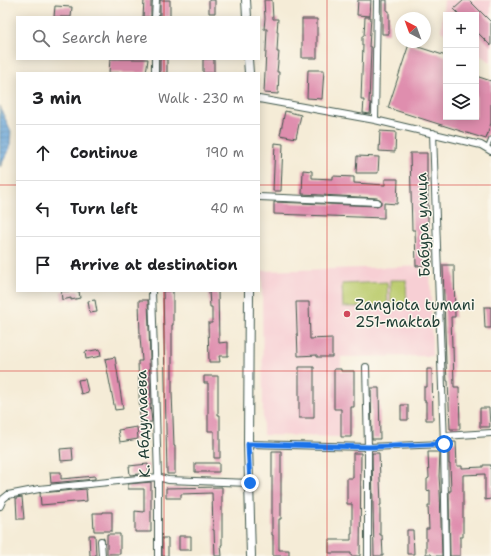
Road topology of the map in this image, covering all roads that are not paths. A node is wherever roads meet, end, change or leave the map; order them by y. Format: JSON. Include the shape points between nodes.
{"nodes":[{"id":1,"x":156,"y":0,"type":"edge"},
{"id":2,"x":246,"y":0,"type":"edge"},
{"id":3,"x":377,"y":0,"type":"edge"},
{"id":4,"x":155,"y":16,"type":"edge"},
{"id":5,"x":247,"y":16,"type":"edge"},
{"id":6,"x":155,"y":60,"type":"edge"},
{"id":7,"x":248,"y":60,"type":"edge"},
{"id":8,"x":155,"y":72,"type":"edge"},
{"id":9,"x":249,"y":72,"type":"edge"},
{"id":10,"x":260,"y":99,"type":"edge"},
{"id":11,"x":375,"y":120,"type":"junction"},
{"id":12,"x":433,"y":133,"type":"junction"},
{"id":13,"x":491,"y":138,"type":"edge"},
{"id":14,"x":489,"y":150,"type":"edge"},
{"id":15,"x":260,"y":197,"type":"edge"},
{"id":16,"x":377,"y":202,"type":"dead end"},
{"id":17,"x":152,"y":292,"type":"edge"},
{"id":18,"x":249,"y":292,"type":"edge"},
{"id":19,"x":366,"y":368,"type":"dead end"},
{"id":20,"x":491,"y":433,"type":"edge"},
{"id":21,"x":444,"y":436,"type":"junction"},
{"id":22,"x":248,"y":444,"type":"junction"},
{"id":23,"x":444,"y":444,"type":"junction"},
{"id":24,"x":368,"y":447,"type":"junction"},
{"id":25,"x":158,"y":476,"type":"junction"},
{"id":26,"x":250,"y":483,"type":"junction"},
{"id":27,"x":0,"y":506,"type":"edge"},
{"id":28,"x":102,"y":541,"type":"dead end"},
{"id":29,"x":102,"y":556,"type":"edge"},
{"id":30,"x":158,"y":556,"type":"edge"},
{"id":31,"x":251,"y":556,"type":"edge"},
{"id":32,"x":368,"y":556,"type":"edge"},
{"id":33,"x":446,"y":556,"type":"edge"}],
"edges":[{"from":1,"to":4,"type":"street"},
{"from":2,"to":5,"type":"street"},
{"from":3,"to":11,"type":"street"},
{"from":6,"to":8,"type":"street"},
{"from":7,"to":9,"type":"street"},
{"from":10,"to":11,"type":"street"},
{"from":11,"to":12,"type":"street"},
{"from":12,"to":14,"type":"street","via":[[481,145]]},
{"from":12,"to":21,"type":"street","name":"Бабура улица"},
{"from":13,"to":14,"type":"lane"},
{"from":15,"to":16,"type":"street"},
{"from":17,"to":25,"type":"street","name":"К. Абдуллаева"},
{"from":18,"to":22,"type":"street"},
{"from":19,"to":24,"type":"street"},
{"from":20,"to":21,"type":"street"},
{"from":21,"to":23,"type":"street","name":"Бабура улица"},
{"from":22,"to":24,"type":"street"},
{"from":22,"to":26,"type":"street"},
{"from":23,"to":24,"type":"street"},
{"from":23,"to":33,"type":"street","name":"Бабура улица"},
{"from":24,"to":32,"type":"street"},
{"from":25,"to":26,"type":"street","via":[[168,480]]},
{"from":25,"to":27,"type":"street","via":[[39,489],[8,495],[3,498]]},
{"from":25,"to":30,"type":"street","name":"К. Абдуллаева"},
{"from":26,"to":31,"type":"street"},
{"from":28,"to":29,"type":"street"}]}
